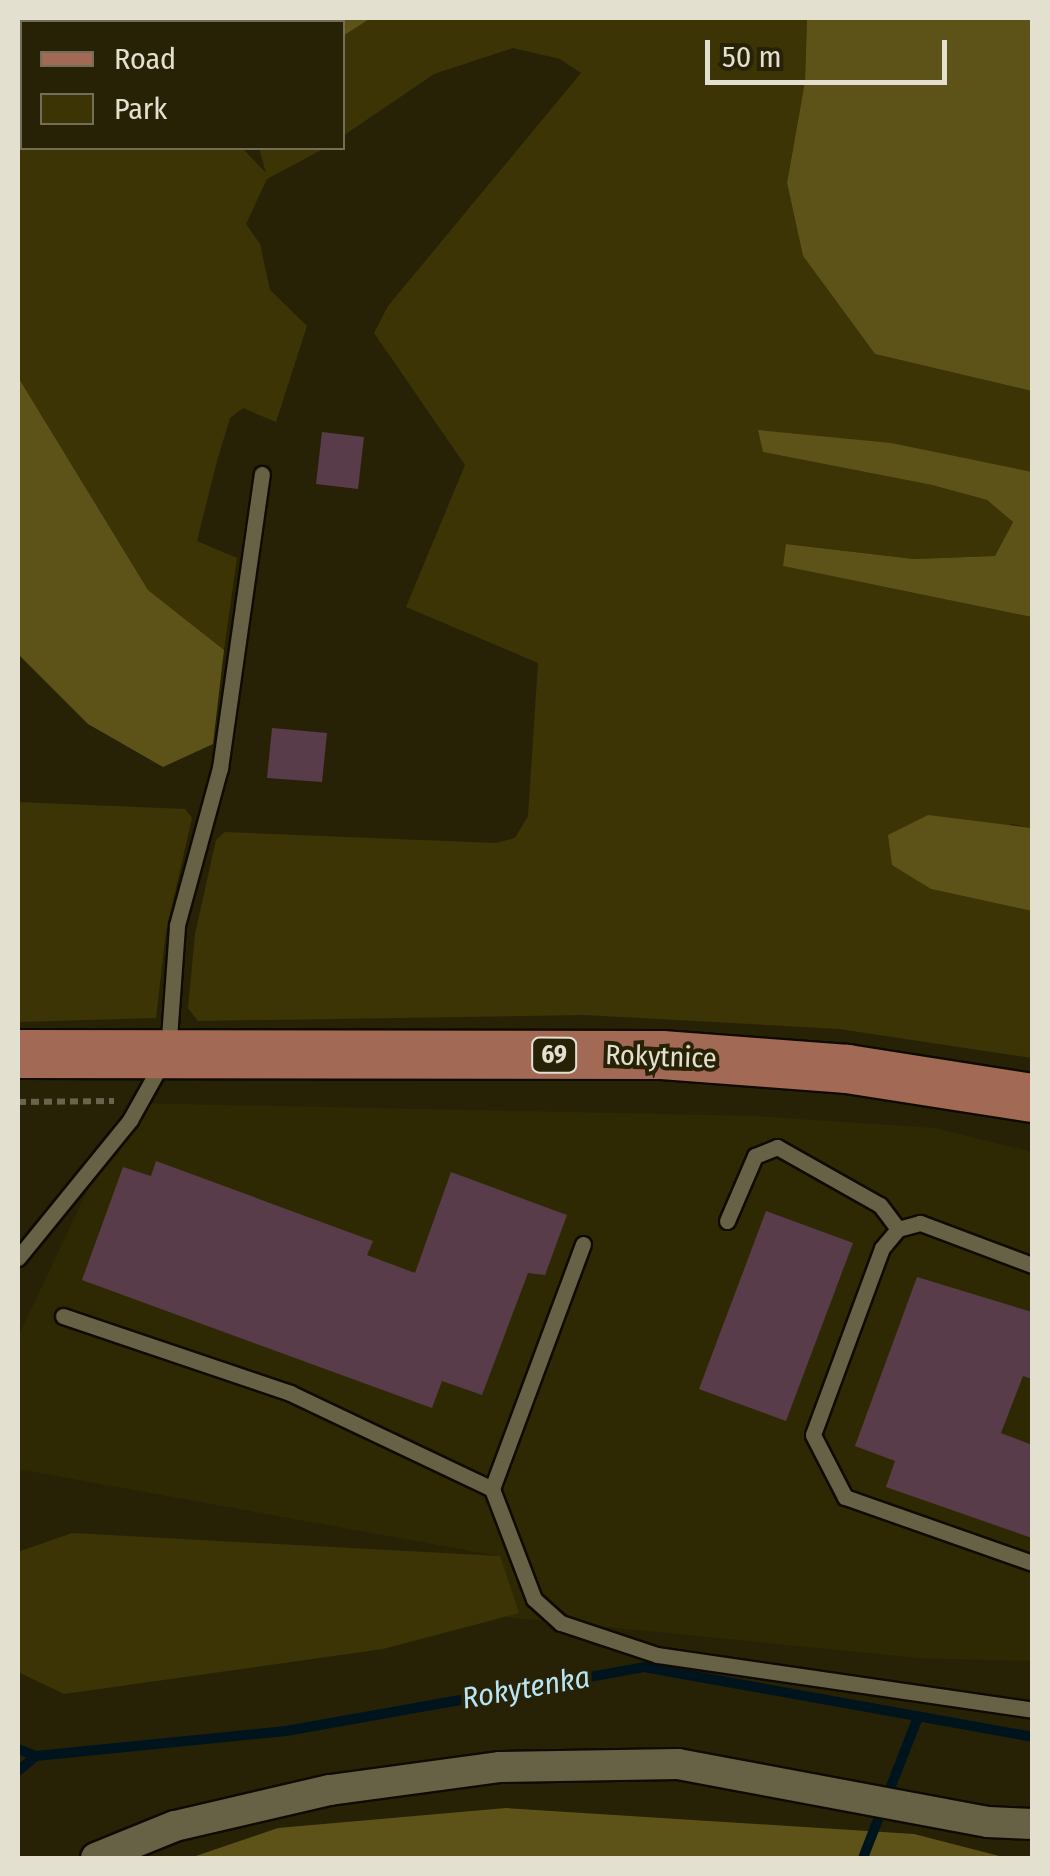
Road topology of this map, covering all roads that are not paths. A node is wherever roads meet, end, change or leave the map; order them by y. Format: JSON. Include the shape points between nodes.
{"nodes":[{"id":1,"x":262,"y":474,"type":"dead end"},
{"id":2,"x":168,"y":1052,"type":"junction"},
{"id":3,"x":18,"y":1054,"type":"edge"},
{"id":4,"x":1032,"y":1098,"type":"edge"},
{"id":5,"x":727,"y":1222,"type":"dead end"},
{"id":6,"x":898,"y":1230,"type":"junction"},
{"id":7,"x":584,"y":1244,"type":"dead end"},
{"id":8,"x":18,"y":1258,"type":"edge"},
{"id":9,"x":1032,"y":1265,"type":"edge"},
{"id":10,"x":63,"y":1316,"type":"dead end"},
{"id":11,"x":492,"y":1488,"type":"junction"},
{"id":12,"x":1032,"y":1563,"type":"edge"},
{"id":13,"x":1032,"y":1710,"type":"edge"},
{"id":14,"x":1032,"y":1824,"type":"edge"},
{"id":15,"x":96,"y":1858,"type":"edge"}],
"edges":[{"from":1,"to":2,"type":"lane","via":[[220,768],[177,925]]},
{"from":2,"to":3,"type":"main road","number":"69"},
{"from":2,"to":4,"type":"main road","name":"Rokytnice","number":"69","via":[[662,1056],[847,1069]]},
{"from":2,"to":8,"type":"lane","via":[[141,1101]]},
{"from":5,"to":6,"type":"lane","via":[[755,1156],[777,1147],[880,1205]]},
{"from":6,"to":9,"type":"lane","via":[[920,1223]]},
{"from":6,"to":12,"type":"lane","via":[[882,1248],[813,1435],[845,1497]]},
{"from":7,"to":11,"type":"lane"},
{"from":10,"to":11,"type":"lane","via":[[290,1393]]},
{"from":11,"to":13,"type":"lane","via":[[534,1598],[562,1623],[657,1655]]},
{"from":14,"to":15,"type":"street","via":[[988,1822],[678,1764],[500,1767],[330,1790],[175,1826]]}]}
